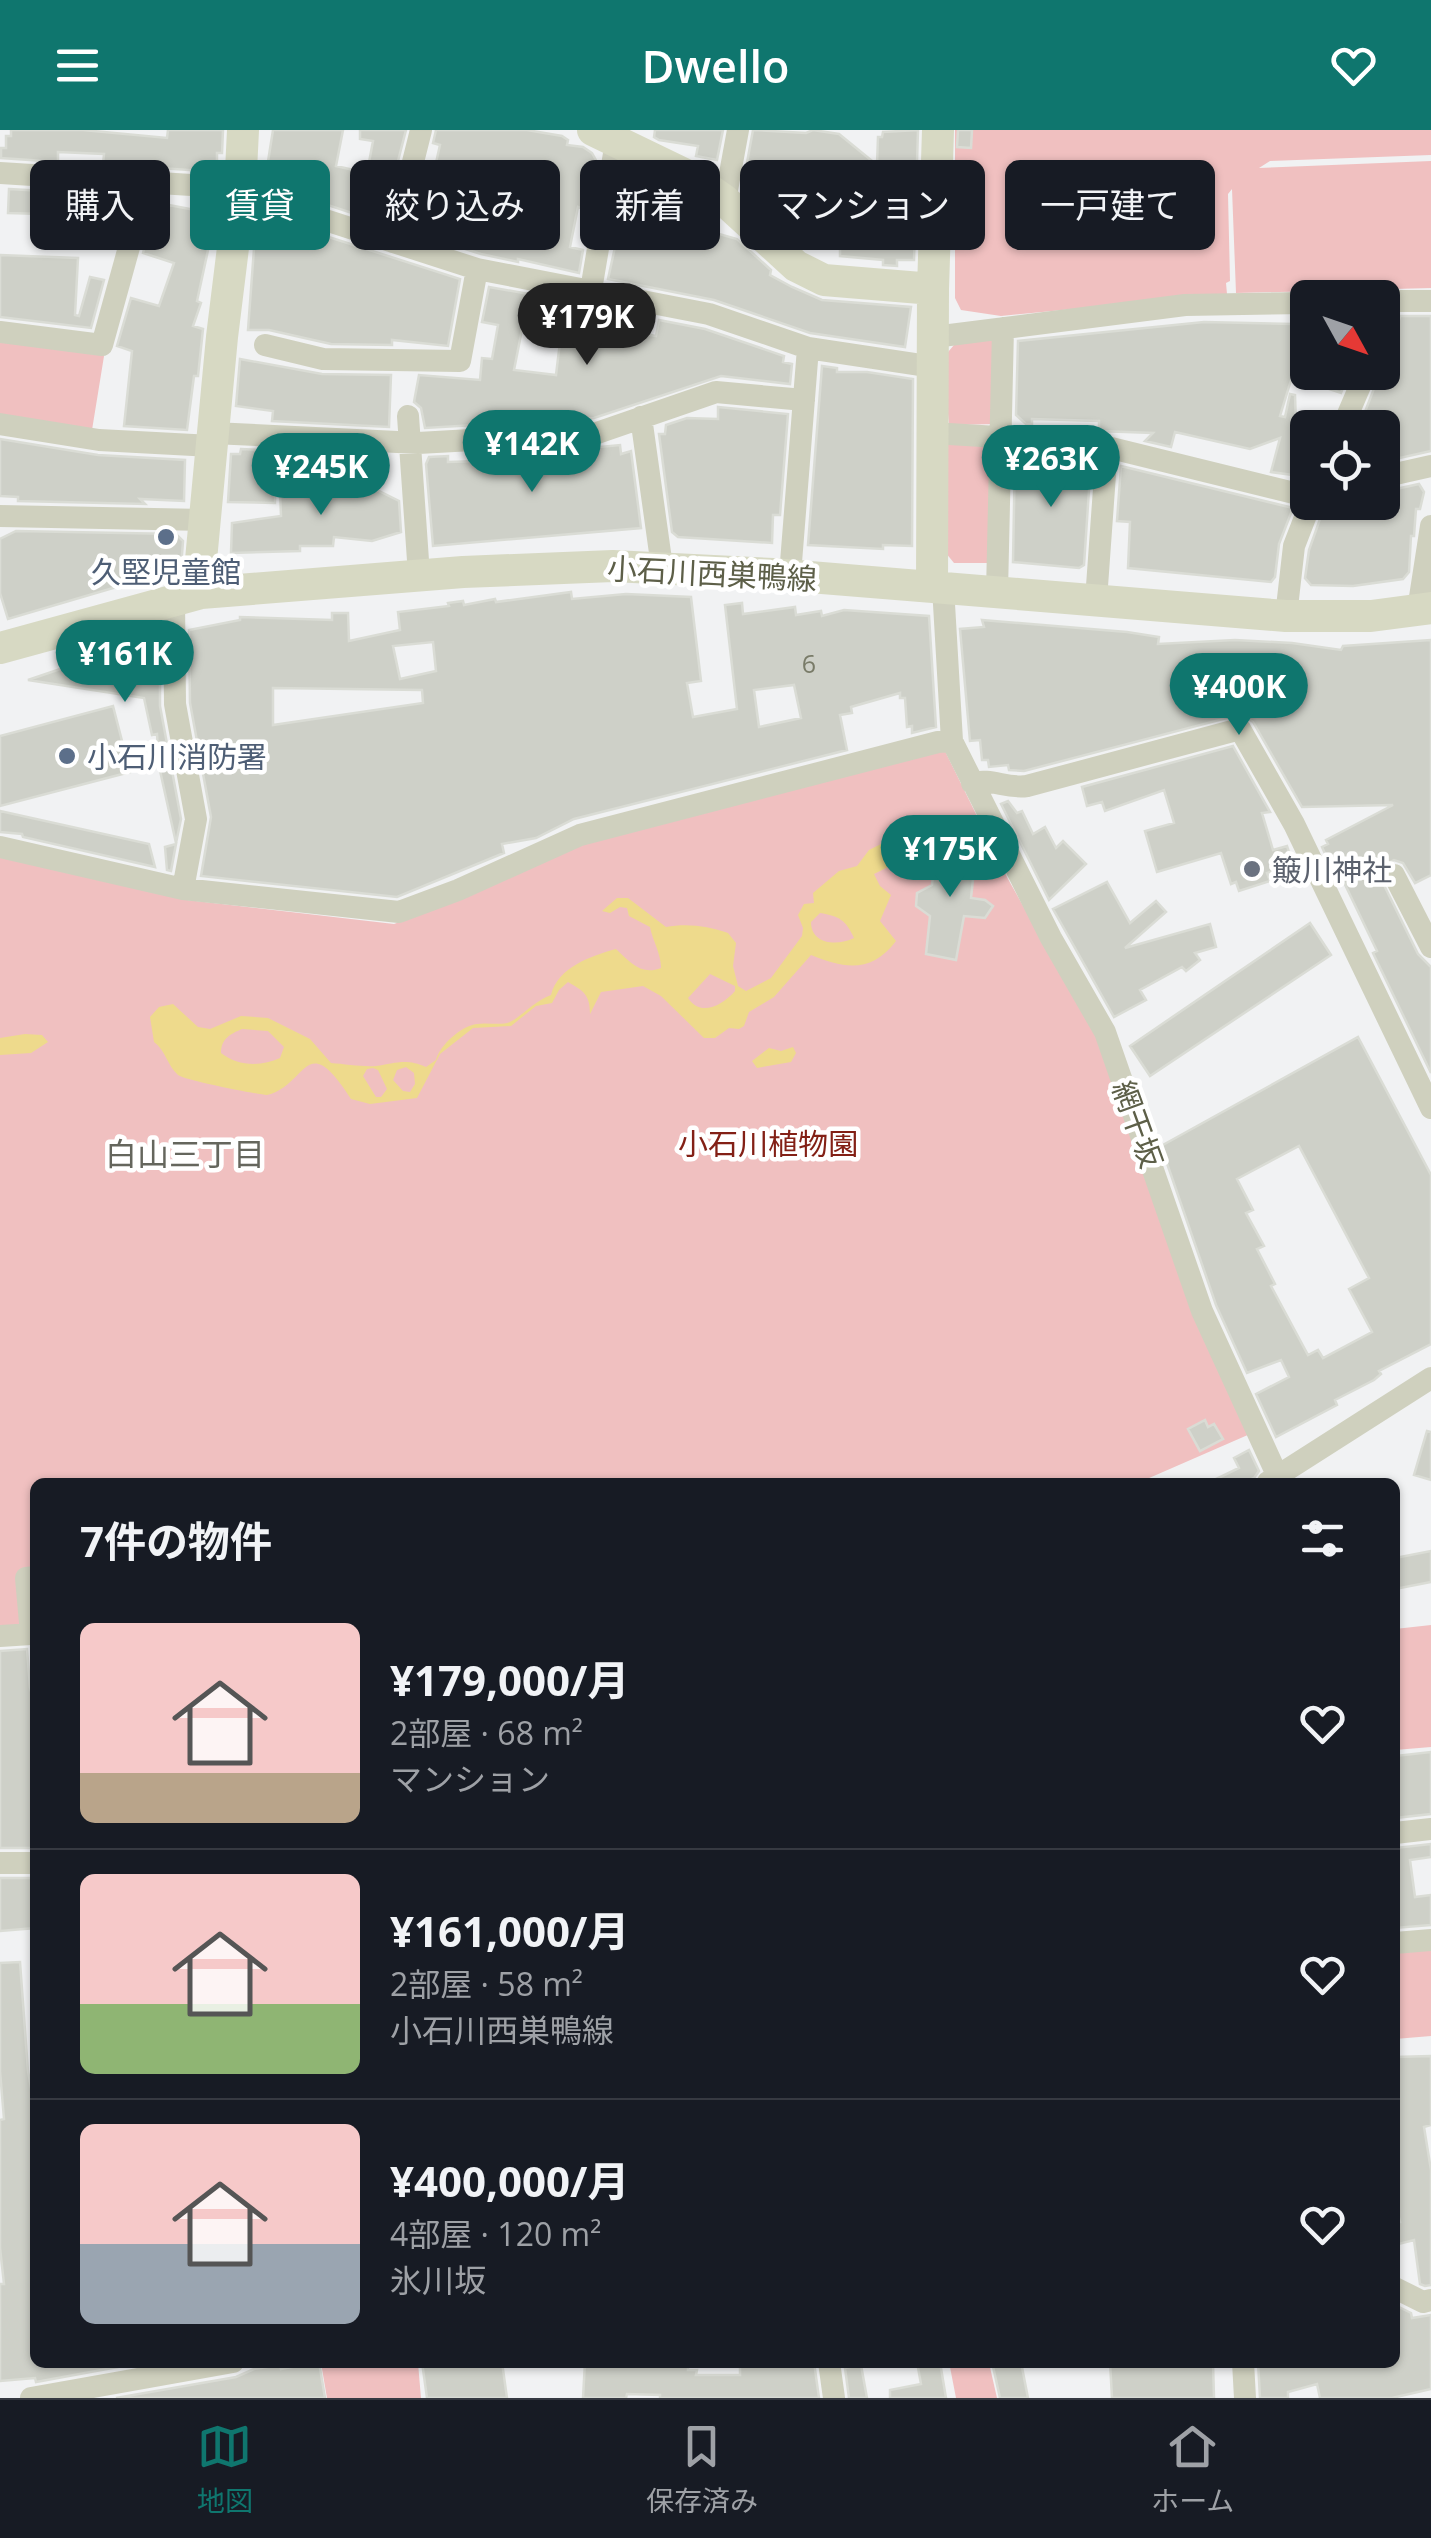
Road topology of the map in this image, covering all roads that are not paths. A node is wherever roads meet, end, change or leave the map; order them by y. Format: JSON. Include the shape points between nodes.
{"nodes":[{"id":1,"x":243,"y":130,"type":"edge"},
{"id":2,"x":421,"y":130,"type":"edge"},
{"id":3,"x":738,"y":130,"type":"edge"},
{"id":4,"x":938,"y":130,"type":"edge"},
{"id":5,"x":609,"y":133,"type":"edge"},
{"id":6,"x":242,"y":160,"type":"edge"},
{"id":7,"x":414,"y":160,"type":"edge"},
{"id":8,"x":0,"y":172,"type":"edge"},
{"id":9,"x":30,"y":174,"type":"edge"},
{"id":10,"x":725,"y":201,"type":"junction"},
{"id":11,"x":128,"y":250,"type":"edge"},
{"id":12,"x":233,"y":250,"type":"edge"},
{"id":13,"x":417,"y":250,"type":"edge"},
{"id":14,"x":477,"y":270,"type":"junction"},
{"id":15,"x":933,"y":289,"type":"junction"},
{"id":16,"x":591,"y":290,"type":"junction"},
{"id":17,"x":1431,"y":301,"type":"edge"},
{"id":18,"x":1400,"y":302,"type":"edge"},
{"id":19,"x":1290,"y":303,"type":"edge"},
{"id":20,"x":1003,"y":328,"type":"junction"},
{"id":21,"x":0,"y":332,"type":"edge"},
{"id":22,"x":265,"y":344,"type":"dead end"},
{"id":23,"x":808,"y":348,"type":"junction"},
{"id":24,"x":934,"y":352,"type":"junction"},
{"id":25,"x":804,"y":400,"type":"junction"},
{"id":26,"x":408,"y":416,"type":"dead end"},
{"id":27,"x":641,"y":417,"type":"junction"},
{"id":28,"x":0,"y":424,"type":"edge"},
{"id":29,"x":933,"y":433,"type":"junction"},
{"id":30,"x":998,"y":438,"type":"junction"},
{"id":31,"x":212,"y":439,"type":"junction"},
{"id":32,"x":408,"y":443,"type":"junction"},
{"id":33,"x":1107,"y":447,"type":"junction"},
{"id":34,"x":1431,"y":466,"type":"edge"},
{"id":35,"x":1400,"y":473,"type":"edge"},
{"id":36,"x":1290,"y":493,"type":"edge"},
{"id":37,"x":0,"y":516,"type":"edge"},
{"id":38,"x":204,"y":520,"type":"junction"},
{"id":39,"x":1304,"y":520,"type":"edge"},
{"id":40,"x":1431,"y":526,"type":"edge"},
{"id":41,"x":662,"y":567,"type":"junction"},
{"id":42,"x":419,"y":575,"type":"junction"},
{"id":43,"x":790,"y":575,"type":"junction"},
{"id":44,"x":937,"y":586,"type":"junction"},
{"id":45,"x":997,"y":592,"type":"junction"},
{"id":46,"x":187,"y":595,"type":"junction"},
{"id":47,"x":1096,"y":600,"type":"junction"},
{"id":48,"x":1424,"y":609,"type":"edge"},
{"id":49,"x":1286,"y":616,"type":"junction"},
{"id":50,"x":0,"y":648,"type":"edge"},
{"id":51,"x":952,"y":741,"type":"junction"},
{"id":52,"x":972,"y":783,"type":"junction"},
{"id":53,"x":0,"y":847,"type":"edge"},
{"id":54,"x":1394,"y":875,"type":"dead end"},
{"id":55,"x":183,"y":889,"type":"junction"},
{"id":56,"x":1431,"y":947,"type":"edge"},
{"id":57,"x":1431,"y":1108,"type":"edge"},
{"id":58,"x":1431,"y":1378,"type":"edge"},
{"id":59,"x":1272,"y":1478,"type":"edge"},
{"id":60,"x":1276,"y":1478,"type":"edge"},
{"id":61,"x":30,"y":1578,"type":"edge"},
{"id":62,"x":30,"y":1623,"type":"edge"},
{"id":63,"x":30,"y":1634,"type":"edge"},
{"id":64,"x":0,"y":1636,"type":"edge"},
{"id":65,"x":1431,"y":1829,"type":"edge"},
{"id":66,"x":1400,"y":1833,"type":"edge"},
{"id":67,"x":0,"y":1863,"type":"edge"},
{"id":68,"x":30,"y":1863,"type":"edge"},
{"id":69,"x":1431,"y":1940,"type":"edge"},
{"id":70,"x":1400,"y":1942,"type":"edge"},
{"id":71,"x":1400,"y":2290,"type":"edge"},
{"id":72,"x":1431,"y":2300,"type":"edge"},
{"id":73,"x":199,"y":2368,"type":"edge"},
{"id":74,"x":830,"y":2368,"type":"edge"},
{"id":75,"x":1243,"y":2368,"type":"edge"},
{"id":76,"x":31,"y":2398,"type":"edge"},
{"id":77,"x":834,"y":2398,"type":"edge"},
{"id":78,"x":1245,"y":2398,"type":"edge"}],
"edges":[{"from":1,"to":6,"type":"main road"},
{"from":2,"to":7,"type":"street"},
{"from":3,"to":10,"type":"street"},
{"from":4,"to":15,"type":"main road"},
{"from":5,"to":10,"type":"main road"},
{"from":5,"to":16,"type":"street"},
{"from":8,"to":9,"type":"street"},
{"from":10,"to":15,"type":"main road","via":[[796,266],[824,280]]},
{"from":11,"to":21,"type":"street","via":[[102,344]]},
{"from":12,"to":31,"type":"main road"},
{"from":13,"to":14,"type":"street"},
{"from":14,"to":16,"type":"street"},
{"from":14,"to":22,"type":"street","via":[[460,361],[323,359]]},
{"from":15,"to":24,"type":"main road"},
{"from":16,"to":23,"type":"street","via":[[709,314]]},
{"from":17,"to":18,"type":"street"},
{"from":19,"to":20,"type":"street","via":[[1185,306]]},
{"from":20,"to":24,"type":"street"},
{"from":20,"to":30,"type":"street"},
{"from":23,"to":24,"type":"street"},
{"from":23,"to":25,"type":"street"},
{"from":24,"to":29,"type":"main road"},
{"from":25,"to":27,"type":"street","via":[[716,392]]},
{"from":25,"to":43,"type":"street"},
{"from":26,"to":32,"type":"street"},
{"from":27,"to":32,"type":"street","via":[[598,433]]},
{"from":27,"to":41,"type":"street"},
{"from":28,"to":31,"type":"street","via":[[99,440]]},
{"from":29,"to":30,"type":"street"},
{"from":29,"to":44,"type":"main road"},
{"from":30,"to":33,"type":"street"},
{"from":30,"to":45,"type":"street"},
{"from":31,"to":32,"type":"street"},
{"from":31,"to":38,"type":"main road"},
{"from":32,"to":42,"type":"street"},
{"from":33,"to":36,"type":"street"},
{"from":33,"to":47,"type":"street"},
{"from":34,"to":35,"type":"street"},
{"from":37,"to":38,"type":"street"},
{"from":38,"to":46,"type":"main road"},
{"from":39,"to":49,"type":"street","via":[[1294,546]]},
{"from":40,"to":48,"type":"street"},
{"from":41,"to":42,"type":"main road","name":"小石川西巣鴨線"},
{"from":41,"to":43,"type":"main road","name":"小石川西巣鴨線"},
{"from":42,"to":46,"type":"main road","name":"小石川西巣鴨線"},
{"from":43,"to":44,"type":"main road","name":"小石川西巣鴨線"},
{"from":44,"to":45,"type":"main road","name":"小石川西巣鴨線"},
{"from":44,"to":51,"type":"street"},
{"from":45,"to":47,"type":"main road","name":"小石川西巣鴨線"},
{"from":46,"to":50,"type":"main road","name":"小石川西巣鴨線"},
{"from":46,"to":55,"type":"street","via":[[175,704],[196,819]]},
{"from":47,"to":49,"type":"main road","name":"小石川西巣鴨線"},
{"from":48,"to":49,"type":"main road","name":"小石川西巣鴨線"},
{"from":51,"to":52,"type":"street","name":"網干坂"},
{"from":51,"to":55,"type":"street","via":[[580,835],[399,912]]},
{"from":52,"to":57,"type":"street","via":[[1027,786],[1240,728],[1294,824]]},
{"from":52,"to":59,"type":"street","name":"網干坂","via":[[1105,1032],[1202,1310]]},
{"from":53,"to":55,"type":"street"},
{"from":54,"to":56,"type":"street"},
{"from":58,"to":60,"type":"street"},
{"from":61,"to":62,"type":"street"},
{"from":63,"to":64,"type":"street"},
{"from":65,"to":66,"type":"street"},
{"from":67,"to":68,"type":"street"},
{"from":69,"to":70,"type":"street"},
{"from":71,"to":72,"type":"street"},
{"from":73,"to":76,"type":"street"},
{"from":74,"to":77,"type":"street"},
{"from":75,"to":78,"type":"street"}]}
